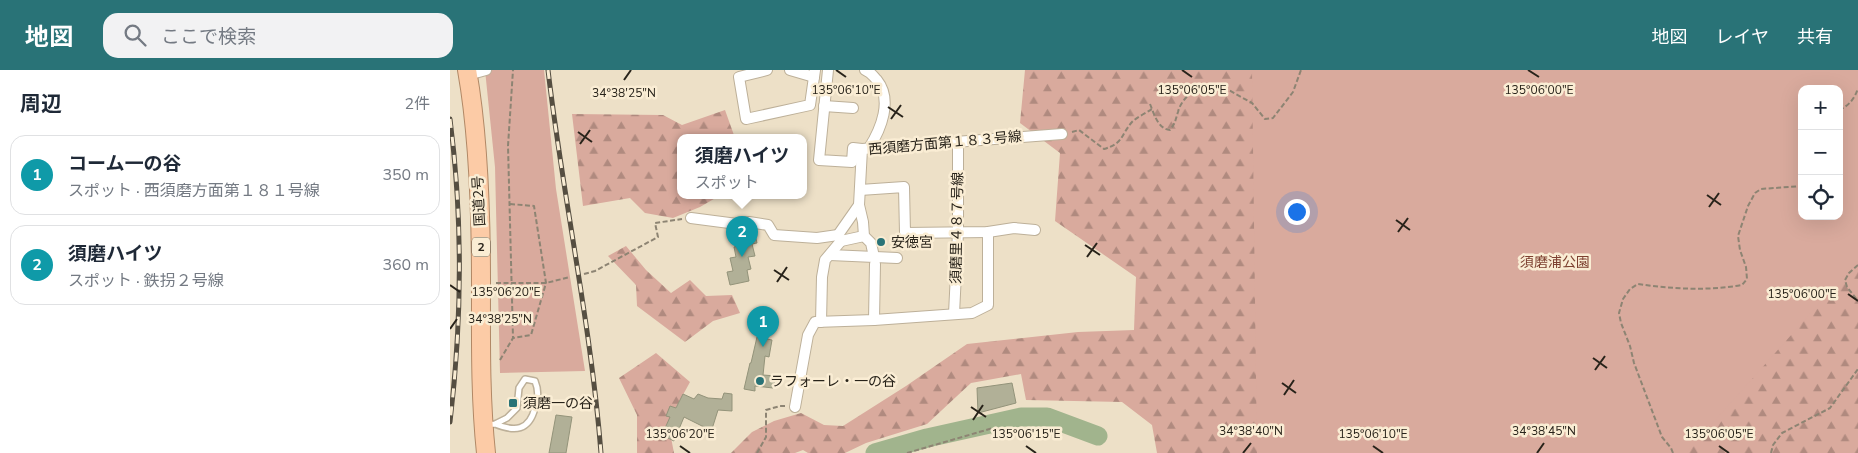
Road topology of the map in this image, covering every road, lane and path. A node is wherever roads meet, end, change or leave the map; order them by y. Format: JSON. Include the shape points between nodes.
{"nodes":[{"id":1,"x":486,"y":70,"type":"edge"},
{"id":2,"x":514,"y":70,"type":"edge"},
{"id":3,"x":767,"y":70,"type":"edge"},
{"id":4,"x":790,"y":70,"type":"edge"},
{"id":5,"x":828,"y":70,"type":"edge"},
{"id":6,"x":865,"y":70,"type":"edge"},
{"id":7,"x":1301,"y":70,"type":"edge"},
{"id":8,"x":468,"y":73,"type":"edge"},
{"id":9,"x":814,"y":74,"type":"edge"},
{"id":10,"x":1858,"y":88,"type":"edge"},
{"id":11,"x":1150,"y":104,"type":"dead end"},
{"id":12,"x":824,"y":106,"type":"junction"},
{"id":13,"x":852,"y":108,"type":"dead end"},
{"id":14,"x":1843,"y":108,"type":"edge"},
{"id":15,"x":1152,"y":109,"type":"junction"},
{"id":16,"x":1062,"y":134,"type":"joint"},
{"id":17,"x":958,"y":141,"type":"junction"},
{"id":18,"x":865,"y":149,"type":"junction"},
{"id":19,"x":1798,"y":186,"type":"edge"},
{"id":20,"x":860,"y":190,"type":"junction"},
{"id":21,"x":510,"y":204,"type":"junction"},
{"id":22,"x":859,"y":205,"type":"junction"},
{"id":23,"x":691,"y":218,"type":"joint"},
{"id":24,"x":1035,"y":230,"type":"dead end"},
{"id":25,"x":958,"y":232,"type":"junction"},
{"id":26,"x":988,"y":232,"type":"junction"},
{"id":27,"x":864,"y":236,"type":"junction"},
{"id":28,"x":840,"y":238,"type":"junction"},
{"id":29,"x":830,"y":254,"type":"junction"},
{"id":30,"x":898,"y":258,"type":"dead end"},
{"id":31,"x":874,"y":260,"type":"junction"},
{"id":32,"x":1858,"y":265,"type":"edge"},
{"id":33,"x":584,"y":274,"type":"dead end"},
{"id":34,"x":570,"y":277,"type":"dead end"},
{"id":35,"x":481,"y":283,"type":"junction"},
{"id":36,"x":512,"y":284,"type":"junction"},
{"id":37,"x":546,"y":284,"type":"junction"},
{"id":38,"x":1858,"y":302,"type":"edge"},
{"id":39,"x":954,"y":314,"type":"junction"},
{"id":40,"x":874,"y":320,"type":"junction"},
{"id":41,"x":821,"y":322,"type":"junction"},
{"id":42,"x":513,"y":338,"type":"junction"},
{"id":43,"x":500,"y":360,"type":"dead end"},
{"id":44,"x":1858,"y":369,"type":"edge"},
{"id":45,"x":795,"y":406,"type":"joint"},
{"id":46,"x":489,"y":425,"type":"junction"},
{"id":47,"x":993,"y":428,"type":"dead end"},
{"id":48,"x":486,"y":453,"type":"edge"},
{"id":49,"x":757,"y":453,"type":"edge"},
{"id":50,"x":907,"y":453,"type":"edge"},
{"id":51,"x":1672,"y":453,"type":"edge"},
{"id":52,"x":1771,"y":453,"type":"edge"}],
"edges":[{"from":1,"to":8,"type":"street"},
{"from":2,"to":21,"type":"path","via":[[508,146]]},
{"from":3,"to":9,"type":"street","via":[[739,78],[746,119],[810,105]]},
{"from":4,"to":9,"type":"street"},
{"from":5,"to":12,"type":"street"},
{"from":6,"to":18,"type":"street","via":[[870,71],[882,87],[885,110],[878,134]]},
{"from":7,"to":15,"type":"path","via":[[1293,92],[1273,118],[1266,119],[1252,103],[1225,88],[1197,86],[1178,111],[1177,121],[1170,130],[1159,125]]},
{"from":8,"to":35,"type":"highway","name":"国道2号","number":"2","via":[[478,180]]},
{"from":10,"to":14,"type":"path","via":[[1856,95]]},
{"from":11,"to":15,"type":"path"},
{"from":12,"to":13,"type":"street"},
{"from":12,"to":18,"type":"street","via":[[819,160],[852,162],[853,148]]},
{"from":15,"to":16,"type":"path","via":[[1134,120],[1119,142],[1104,149],[1079,130]]},
{"from":16,"to":17,"type":"street","name":"西須磨方面第１８３号線"},
{"from":17,"to":18,"type":"street","name":"西須磨方面第１８３号線"},
{"from":17,"to":25,"type":"street","name":"須磨里４８７号線"},
{"from":18,"to":20,"type":"street","name":"西須磨方面第１８３号線"},
{"from":19,"to":51,"type":"path","via":[[1761,189],[1755,193],[1738,236],[1747,279],[1742,285],[1666,288],[1638,284],[1623,299],[1619,313],[1621,323],[1662,437]]},
{"from":20,"to":22,"type":"street","name":"西須磨方面第１８３号線"},
{"from":20,"to":25,"type":"street","via":[[904,186],[905,233]]},
{"from":21,"to":36,"type":"path"},
{"from":21,"to":37,"type":"path","via":[[534,206]]},
{"from":22,"to":27,"type":"street","name":"西須磨方面第１８３号線"},
{"from":22,"to":28,"type":"street"},
{"from":23,"to":28,"type":"street","via":[[768,225],[774,235]]},
{"from":23,"to":33,"type":"path","via":[[655,223],[658,237]]},
{"from":24,"to":26,"type":"street","via":[[1014,228]]},
{"from":25,"to":26,"type":"street"},
{"from":25,"to":39,"type":"street","name":"須磨里４８７号線"},
{"from":26,"to":39,"type":"street","via":[[988,305],[972,313]]},
{"from":27,"to":28,"type":"street"},
{"from":27,"to":31,"type":"street","name":"西須磨方面第１８３号線","via":[[871,243]]},
{"from":28,"to":29,"type":"street"},
{"from":29,"to":31,"type":"street"},
{"from":29,"to":41,"type":"street","via":[[824,260]]},
{"from":30,"to":31,"type":"street"},
{"from":31,"to":40,"type":"street"},
{"from":32,"to":38,"type":"path","via":[[1845,280]]},
{"from":34,"to":37,"type":"path"},
{"from":35,"to":36,"type":"path"},
{"from":35,"to":46,"type":"highway","name":"国道2号","number":"2","via":[[480,374]]},
{"from":36,"to":37,"type":"path"},
{"from":36,"to":42,"type":"path"},
{"from":37,"to":42,"type":"path","via":[[531,335]]},
{"from":39,"to":40,"type":"street"},
{"from":40,"to":41,"type":"street"},
{"from":41,"to":45,"type":"street","via":[[815,322],[808,335]]},
{"from":42,"to":43,"type":"path"},
{"from":44,"to":52,"type":"path","via":[[1830,408],[1782,432]]},
{"from":45,"to":49,"type":"path","via":[[766,410],[766,437]]},
{"from":46,"to":46,"type":"lane","via":[[507,418],[517,408],[519,388],[525,379],[535,381],[539,391],[532,419],[520,429]]},
{"from":46,"to":48,"type":"highway","name":"国道2号","number":"2"},
{"from":47,"to":50,"type":"path"}]}
